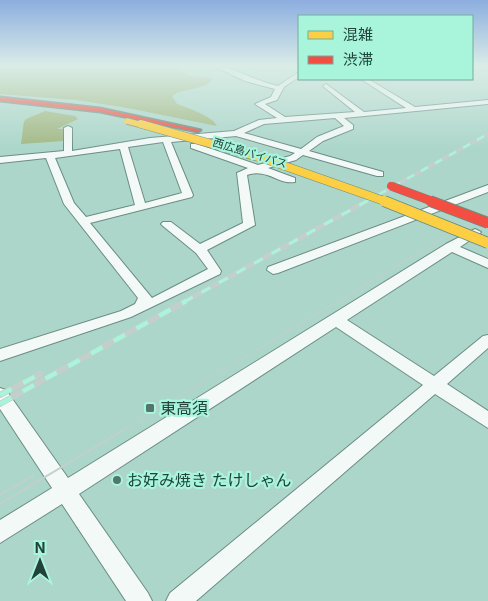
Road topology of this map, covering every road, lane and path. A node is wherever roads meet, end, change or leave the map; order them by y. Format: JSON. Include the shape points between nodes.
{"nodes":[{"id":1,"x":276,"y":94,"type":"edge"},
{"id":2,"x":336,"y":94,"type":"edge"},
{"id":3,"x":389,"y":94,"type":"edge"},
{"id":4,"x":0,"y":99,"type":"edge"},
{"id":5,"x":488,"y":102,"type":"edge"},
{"id":6,"x":0,"y":103,"type":"edge"},
{"id":7,"x":414,"y":109,"type":"junction"},
{"id":8,"x":362,"y":114,"type":"junction"},
{"id":9,"x":337,"y":116,"type":"junction"},
{"id":10,"x":283,"y":119,"type":"junction"},
{"id":11,"x":68,"y":128,"type":"dead end"},
{"id":12,"x":198,"y":130,"type":"junction"},
{"id":13,"x":236,"y":133,"type":"junction"},
{"id":14,"x":170,"y":139,"type":"junction"},
{"id":15,"x":123,"y":145,"type":"junction"},
{"id":16,"x":303,"y":152,"type":"junction"},
{"id":17,"x":68,"y":153,"type":"junction"},
{"id":18,"x":49,"y":154,"type":"junction"},
{"id":19,"x":272,"y":159,"type":"junction"},
{"id":20,"x":0,"y":160,"type":"edge"},
{"id":21,"x":259,"y":168,"type":"junction"},
{"id":22,"x":380,"y":174,"type":"dead end"},
{"id":23,"x":292,"y":180,"type":"dead end"},
{"id":24,"x":488,"y":188,"type":"edge"},
{"id":25,"x":141,"y":206,"type":"junction"},
{"id":26,"x":83,"y":221,"type":"junction"},
{"id":27,"x":488,"y":223,"type":"edge"},
{"id":28,"x":167,"y":224,"type":"dead end"},
{"id":29,"x":488,"y":233,"type":"edge"},
{"id":30,"x":488,"y":243,"type":"edge"},
{"id":31,"x":450,"y":248,"type":"junction"},
{"id":32,"x":198,"y":249,"type":"junction"},
{"id":33,"x":488,"y":253,"type":"edge"},
{"id":34,"x":488,"y":264,"type":"edge"},
{"id":35,"x":274,"y":270,"type":"dead end"},
{"id":36,"x":141,"y":307,"type":"junction"},
{"id":37,"x":336,"y":320,"type":"junction"},
{"id":38,"x":488,"y":340,"type":"edge"},
{"id":39,"x":0,"y":354,"type":"edge"},
{"id":40,"x":434,"y":385,"type":"junction"},
{"id":41,"x":0,"y":395,"type":"edge"},
{"id":42,"x":488,"y":420,"type":"edge"},
{"id":43,"x":64,"y":492,"type":"junction"},
{"id":44,"x":0,"y":532,"type":"edge"},
{"id":45,"x":140,"y":601,"type":"edge"},
{"id":46,"x":178,"y":601,"type":"edge"}],
"edges":[{"from":1,"to":10,"type":"street","via":[[259,104]]},
{"from":2,"to":8,"type":"street"},
{"from":3,"to":7,"type":"street"},
{"from":4,"to":12,"type":"highway","name":"西広島バイパス","via":[[72,106]]},
{"from":5,"to":7,"type":"street"},
{"from":6,"to":19,"type":"highway","name":"西広島バイパス","bridge":true,"via":[[127,121],[187,134]]},
{"from":7,"to":8,"type":"street"},
{"from":8,"to":9,"type":"street"},
{"from":9,"to":10,"type":"street"},
{"from":9,"to":16,"type":"street","via":[[350,127],[318,140]]},
{"from":10,"to":13,"type":"street","via":[[262,122]]},
{"from":11,"to":17,"type":"street"},
{"from":12,"to":27,"type":"highway","bridge":true,"via":[[333,166]]},
{"from":12,"to":29,"type":"highway","name":"西広島バイパス","via":[[340,175]]},
{"from":13,"to":14,"type":"street"},
{"from":13,"to":16,"type":"street"},
{"from":14,"to":15,"type":"street"},
{"from":14,"to":21,"type":"street"},
{"from":14,"to":25,"type":"street","via":[[188,195]]},
{"from":15,"to":17,"type":"street"},
{"from":15,"to":25,"type":"street"},
{"from":16,"to":21,"type":"street","via":[[294,158]]},
{"from":16,"to":22,"type":"street"},
{"from":17,"to":18,"type":"street"},
{"from":18,"to":20,"type":"street"},
{"from":18,"to":26,"type":"street","via":[[70,204]]},
{"from":19,"to":30,"type":"highway","name":"西広島バイパス","bridge":true},
{"from":19,"to":33,"type":"highway","bridge":true,"via":[[287,170]]},
{"from":21,"to":23,"type":"street"},
{"from":21,"to":32,"type":"street","via":[[242,175],[249,226]]},
{"from":24,"to":35,"type":"street"},
{"from":25,"to":26,"type":"street"},
{"from":26,"to":36,"type":"street","via":[[145,298]]},
{"from":27,"to":31,"type":"street"},
{"from":28,"to":32,"type":"street"},
{"from":31,"to":34,"type":"street"},
{"from":31,"to":37,"type":"street"},
{"from":32,"to":36,"type":"street","via":[[208,257],[215,271]]},
{"from":36,"to":39,"type":"street"},
{"from":37,"to":40,"type":"street"},
{"from":37,"to":43,"type":"street"},
{"from":38,"to":40,"type":"street"},
{"from":40,"to":42,"type":"street"},
{"from":40,"to":46,"type":"street"},
{"from":41,"to":43,"type":"street"},
{"from":43,"to":44,"type":"street"},
{"from":43,"to":45,"type":"street"}]}
